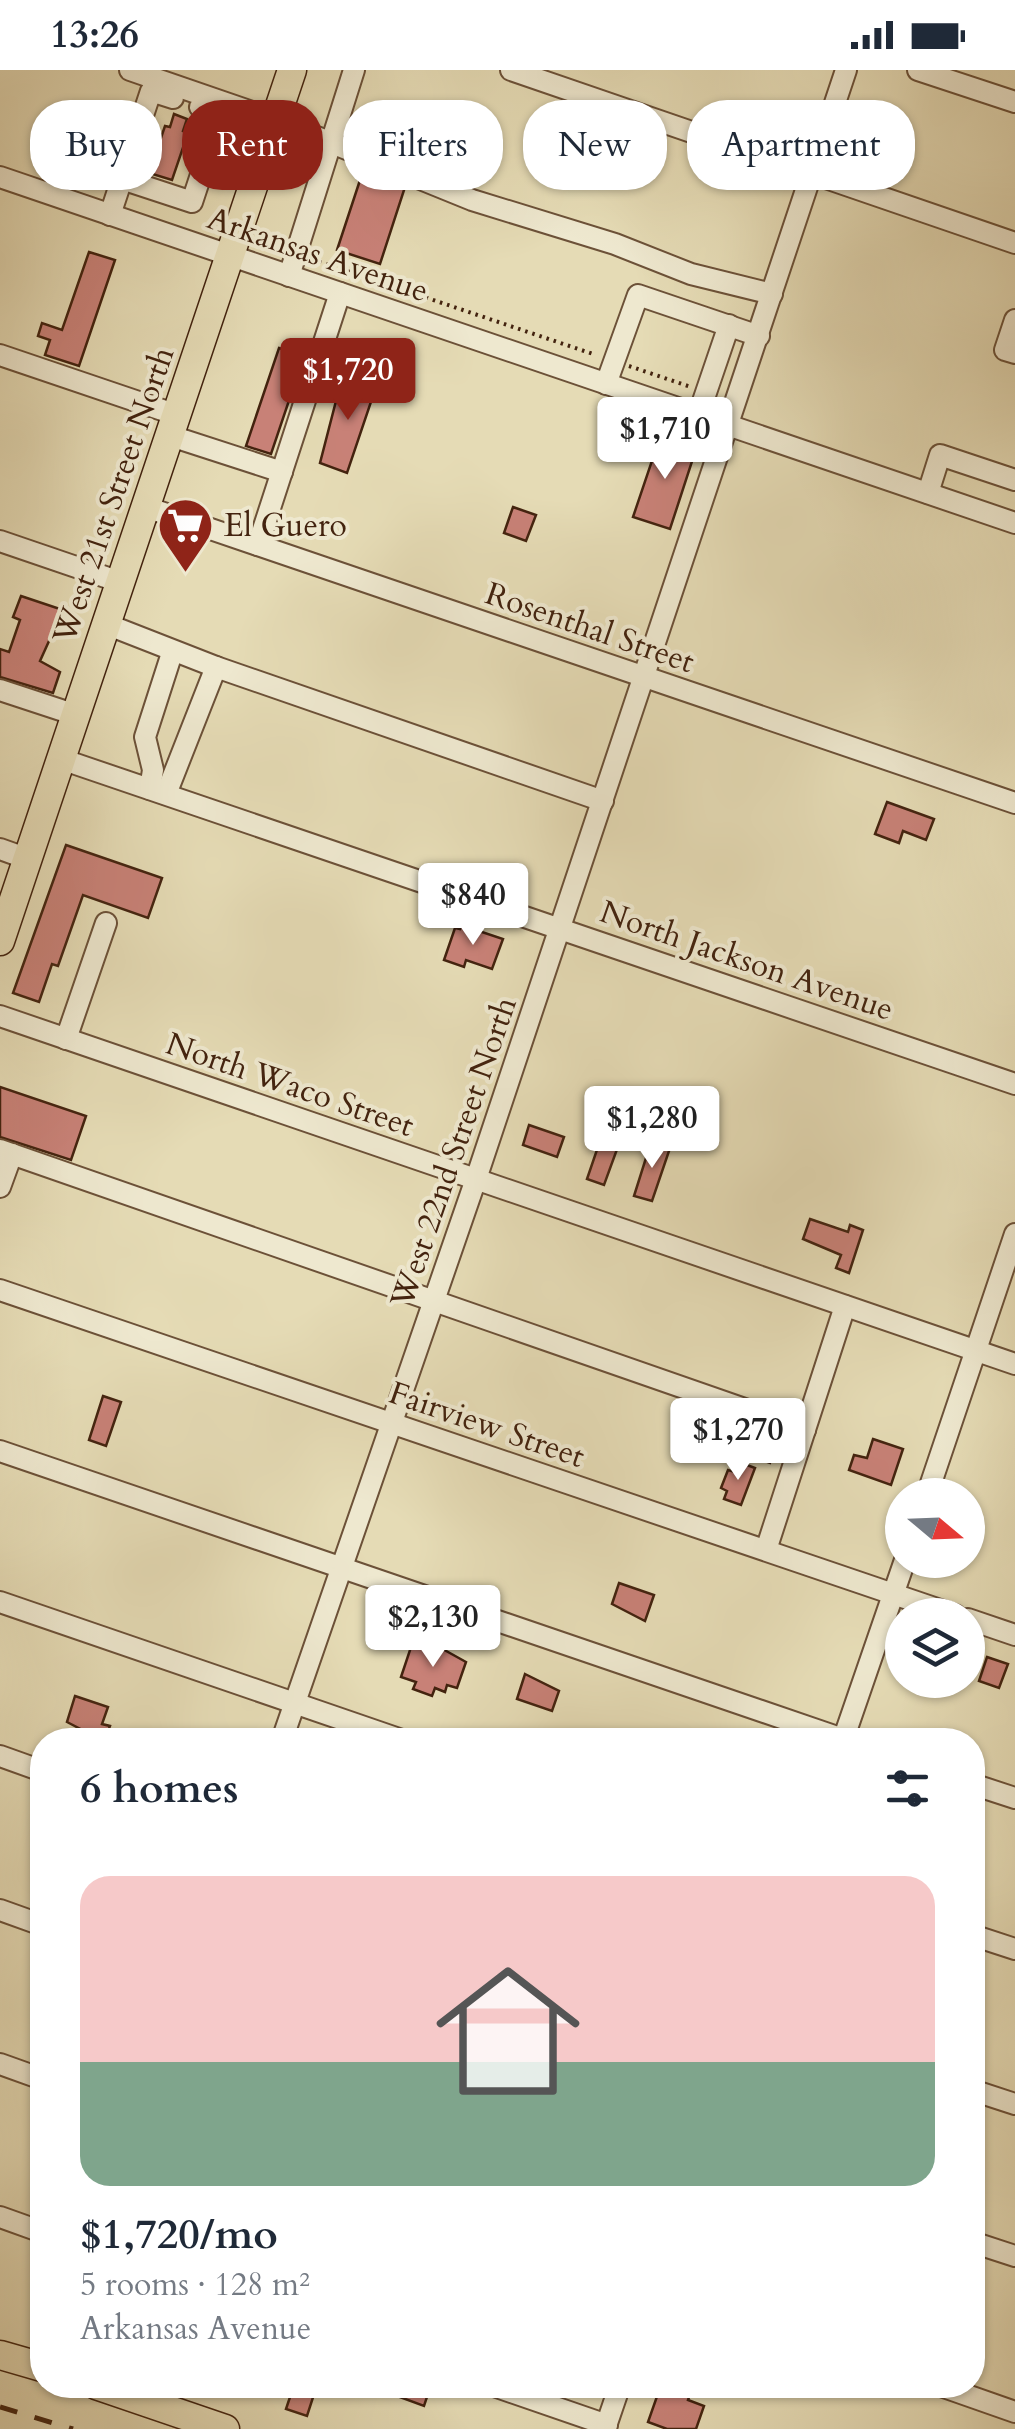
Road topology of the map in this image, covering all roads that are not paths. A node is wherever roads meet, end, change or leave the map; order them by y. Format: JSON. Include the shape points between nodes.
{"nodes":[{"id":1,"x":130,"y":70,"type":"edge"},
{"id":2,"x":292,"y":70,"type":"edge"},
{"id":3,"x":354,"y":70,"type":"edge"},
{"id":4,"x":510,"y":70,"type":"edge"},
{"id":5,"x":846,"y":70,"type":"edge"},
{"id":6,"x":918,"y":70,"type":"edge"},
{"id":7,"x":148,"y":100,"type":"edge"},
{"id":8,"x":217,"y":100,"type":"edge"},
{"id":9,"x":282,"y":100,"type":"edge"},
{"id":10,"x":836,"y":100,"type":"edge"},
{"id":11,"x":182,"y":101,"type":"edge"},
{"id":12,"x":1015,"y":102,"type":"edge"},
{"id":13,"x":687,"y":130,"type":"edge"},
{"id":14,"x":323,"y":139,"type":"edge"},
{"id":15,"x":332,"y":142,"type":"junction"},
{"id":16,"x":0,"y":177,"type":"edge"},
{"id":17,"x":118,"y":190,"type":"edge"},
{"id":18,"x":156,"y":190,"type":"joint"},
{"id":19,"x":196,"y":190,"type":"edge"},
{"id":20,"x":252,"y":190,"type":"edge"},
{"id":21,"x":806,"y":190,"type":"edge"},
{"id":22,"x":861,"y":190,"type":"edge"},
{"id":23,"x":110,"y":215,"type":"junction"},
{"id":24,"x":144,"y":226,"type":"junction"},
{"id":25,"x":1015,"y":243,"type":"edge"},
{"id":26,"x":230,"y":256,"type":"junction"},
{"id":27,"x":289,"y":276,"type":"junction"},
{"id":28,"x":340,"y":293,"type":"junction"},
{"id":29,"x":772,"y":294,"type":"junction"},
{"id":30,"x":1015,"y":320,"type":"edge"},
{"id":31,"x":729,"y":325,"type":"junction"},
{"id":32,"x":759,"y":336,"type":"junction"},
{"id":33,"x":1015,"y":354,"type":"edge"},
{"id":34,"x":0,"y":355,"type":"edge"},
{"id":35,"x":606,"y":384,"type":"junction"},
{"id":36,"x":698,"y":416,"type":"junction"},
{"id":37,"x":174,"y":426,"type":"junction"},
{"id":38,"x":729,"y":426,"type":"junction"},
{"id":39,"x":282,"y":472,"type":"junction"},
{"id":40,"x":1015,"y":480,"type":"edge"},
{"id":41,"x":928,"y":492,"type":"junction"},
{"id":42,"x":146,"y":507,"type":"junction"},
{"id":43,"x":1015,"y":523,"type":"edge"},
{"id":44,"x":0,"y":540,"type":"edge"},
{"id":45,"x":258,"y":545,"type":"junction"},
{"id":46,"x":120,"y":582,"type":"junction"},
{"id":47,"x":106,"y":624,"type":"junction"},
{"id":48,"x":172,"y":653,"type":"junction"},
{"id":49,"x":216,"y":667,"type":"junction"},
{"id":50,"x":645,"y":677,"type":"junction"},
{"id":51,"x":0,"y":690,"type":"edge"},
{"id":52,"x":76,"y":715,"type":"junction"},
{"id":53,"x":61,"y":759,"type":"junction"},
{"id":54,"x":158,"y":791,"type":"junction"},
{"id":55,"x":603,"y":801,"type":"junction"},
{"id":56,"x":1015,"y":803,"type":"edge"},
{"id":57,"x":0,"y":849,"type":"edge"},
{"id":58,"x":28,"y":859,"type":"junction"},
{"id":59,"x":106,"y":923,"type":"dead end"},
{"id":60,"x":560,"y":928,"type":"junction"},
{"id":61,"x":0,"y":941,"type":"edge"},
{"id":62,"x":0,"y":1016,"type":"edge"},
{"id":63,"x":66,"y":1039,"type":"junction"},
{"id":64,"x":1015,"y":1084,"type":"edge"},
{"id":65,"x":6,"y":1152,"type":"edge"},
{"id":66,"x":476,"y":1180,"type":"junction"},
{"id":67,"x":0,"y":1187,"type":"edge"},
{"id":68,"x":1015,"y":1234,"type":"edge"},
{"id":69,"x":0,"y":1290,"type":"edge"},
{"id":70,"x":434,"y":1302,"type":"junction"},
{"id":71,"x":845,"y":1306,"type":"junction"},
{"id":72,"x":976,"y":1350,"type":"junction"},
{"id":73,"x":1015,"y":1364,"type":"edge"},
{"id":74,"x":393,"y":1424,"type":"junction"},
{"id":75,"x":805,"y":1430,"type":"junction"},
{"id":76,"x":0,"y":1451,"type":"edge"},
{"id":77,"x":933,"y":1478,"type":"edge"},
{"id":78,"x":766,"y":1550,"type":"junction"},
{"id":79,"x":342,"y":1568,"type":"junction"},
{"id":80,"x":899,"y":1578,"type":"edge"},
{"id":81,"x":893,"y":1594,"type":"junction"},
{"id":82,"x":905,"y":1598,"type":"edge"},
{"id":83,"x":0,"y":1602,"type":"edge"},
{"id":84,"x":985,"y":1625,"type":"edge"},
{"id":85,"x":1015,"y":1636,"type":"edge"},
{"id":86,"x":295,"y":1704,"type":"junction"},
{"id":87,"x":286,"y":1728,"type":"edge"},
{"id":88,"x":366,"y":1728,"type":"edge"},
{"id":89,"x":809,"y":1728,"type":"edge"},
{"id":90,"x":848,"y":1728,"type":"edge"},
{"id":91,"x":0,"y":1756,"type":"edge"},
{"id":92,"x":30,"y":1767,"type":"edge"},
{"id":93,"x":985,"y":1788,"type":"edge"},
{"id":94,"x":1015,"y":1798,"type":"edge"},
{"id":95,"x":0,"y":1910,"type":"edge"},
{"id":96,"x":30,"y":1921,"type":"edge"},
{"id":97,"x":985,"y":1939,"type":"edge"},
{"id":98,"x":1015,"y":1949,"type":"edge"},
{"id":99,"x":0,"y":2064,"type":"edge"},
{"id":100,"x":30,"y":2075,"type":"edge"},
{"id":101,"x":985,"y":2094,"type":"edge"},
{"id":102,"x":1015,"y":2104,"type":"edge"},
{"id":103,"x":0,"y":2217,"type":"edge"},
{"id":104,"x":30,"y":2228,"type":"edge"},
{"id":105,"x":985,"y":2246,"type":"edge"},
{"id":106,"x":1015,"y":2256,"type":"edge"},
{"id":107,"x":0,"y":2356,"type":"edge"},
{"id":108,"x":30,"y":2364,"type":"edge"},
{"id":109,"x":134,"y":2398,"type":"edge"},
{"id":110,"x":527,"y":2398,"type":"edge"},
{"id":111,"x":616,"y":2398,"type":"edge"},
{"id":112,"x":975,"y":2398,"type":"edge"},
{"id":113,"x":1015,"y":2412,"type":"edge"},
{"id":114,"x":606,"y":2427,"type":"edge"},
{"id":115,"x":225,"y":2429,"type":"edge"}],
"edges":[{"from":1,"to":8,"type":"street"},
{"from":2,"to":9,"type":"main road","name":"West 21st Street North"},
{"from":3,"to":15,"type":"street"},
{"from":4,"to":13,"type":"street"},
{"from":5,"to":10,"type":"street","name":"West 22nd Street North"},
{"from":6,"to":12,"type":"street"},
{"from":7,"to":11,"type":"street","via":[[151,91]]},
{"from":14,"to":15,"type":"street"},
{"from":15,"to":27,"type":"street"},
{"from":15,"to":29,"type":"street","via":[[472,200],[691,274]]},
{"from":16,"to":23,"type":"street","name":"Arkansas Avenue"},
{"from":17,"to":23,"type":"street"},
{"from":18,"to":19,"type":"street","via":[[192,202]]},
{"from":18,"to":24,"type":"street"},
{"from":20,"to":26,"type":"main road","name":"West 21st Street North"},
{"from":21,"to":29,"type":"street","name":"West 22nd Street North"},
{"from":22,"to":25,"type":"street"},
{"from":23,"to":24,"type":"street","name":"Arkansas Avenue"},
{"from":24,"to":26,"type":"street","name":"Arkansas Avenue"},
{"from":26,"to":27,"type":"street","name":"Arkansas Avenue"},
{"from":26,"to":37,"type":"main road","name":"West 21st Street North"},
{"from":27,"to":28,"type":"street","name":"Arkansas Avenue"},
{"from":28,"to":35,"type":"street","name":"Arkansas Avenue"},
{"from":28,"to":39,"type":"street"},
{"from":29,"to":32,"type":"street","name":"West 22nd Street North"},
{"from":30,"to":33,"type":"street","via":[[1005,350]]},
{"from":31,"to":32,"type":"street"},
{"from":31,"to":35,"type":"street","via":[[638,295]]},
{"from":31,"to":36,"type":"street"},
{"from":32,"to":38,"type":"street","name":"West 22nd Street North"},
{"from":34,"to":37,"type":"street"},
{"from":35,"to":36,"type":"street","name":"Arkansas Avenue"},
{"from":36,"to":38,"type":"street","name":"Arkansas Avenue"},
{"from":37,"to":39,"type":"street"},
{"from":37,"to":42,"type":"main road","name":"West 21st Street North"},
{"from":38,"to":41,"type":"street","name":"Arkansas Avenue"},
{"from":38,"to":50,"type":"street","name":"West 22nd Street North"},
{"from":39,"to":45,"type":"street"},
{"from":40,"to":41,"type":"street","via":[[940,455]]},
{"from":41,"to":43,"type":"street","name":"Arkansas Avenue"},
{"from":42,"to":45,"type":"street","name":"Rosenthal Street"},
{"from":42,"to":46,"type":"main road","name":"West 21st Street North"},
{"from":44,"to":46,"type":"street"},
{"from":45,"to":50,"type":"street","name":"Rosenthal Street"},
{"from":46,"to":47,"type":"main road","name":"West 21st Street North"},
{"from":47,"to":48,"type":"street"},
{"from":47,"to":52,"type":"main road","name":"West 21st Street North"},
{"from":48,"to":49,"type":"street"},
{"from":48,"to":54,"type":"street","via":[[145,737]]},
{"from":49,"to":54,"type":"street"},
{"from":49,"to":55,"type":"street"},
{"from":50,"to":55,"type":"street","name":"West 22nd Street North"},
{"from":50,"to":56,"type":"street","name":"Rosenthal Street"},
{"from":51,"to":52,"type":"street"},
{"from":52,"to":53,"type":"main road","name":"West 21st Street North"},
{"from":53,"to":54,"type":"street","name":"North Jackson Avenue"},
{"from":53,"to":58,"type":"main road","name":"West 21st Street North"},
{"from":54,"to":60,"type":"street","name":"North Jackson Avenue"},
{"from":55,"to":60,"type":"street","name":"West 22nd Street North"},
{"from":57,"to":58,"type":"street"},
{"from":58,"to":61,"type":"main road","name":"West 21st Street North"},
{"from":59,"to":63,"type":"street"},
{"from":60,"to":64,"type":"street","name":"North Jackson Avenue"},
{"from":60,"to":66,"type":"street","name":"West 22nd Street North"},
{"from":62,"to":63,"type":"street","name":"North Waco Street"},
{"from":63,"to":66,"type":"street","name":"North Waco Street"},
{"from":65,"to":67,"type":"street"},
{"from":65,"to":70,"type":"street"},
{"from":66,"to":70,"type":"street","name":"West 22nd Street North"},
{"from":66,"to":71,"type":"street","name":"North Waco Street"},
{"from":68,"to":72,"type":"street"},
{"from":69,"to":74,"type":"street","name":"Fairview Street"},
{"from":70,"to":74,"type":"street","name":"West 22nd Street North"},
{"from":70,"to":75,"type":"street"},
{"from":71,"to":72,"type":"street","name":"North Waco Street"},
{"from":71,"to":75,"type":"street"},
{"from":72,"to":73,"type":"street","name":"North Waco Street"},
{"from":72,"to":77,"type":"street"},
{"from":74,"to":78,"type":"street","name":"Fairview Street"},
{"from":74,"to":79,"type":"street","name":"West 22nd Street North"},
{"from":75,"to":78,"type":"street"},
{"from":76,"to":79,"type":"street"},
{"from":78,"to":81,"type":"street","name":"Fairview Street"},
{"from":79,"to":86,"type":"street","name":"West 22nd Street North"},
{"from":79,"to":89,"type":"street"},
{"from":80,"to":81,"type":"street"},
{"from":81,"to":82,"type":"street","name":"Fairview Street"},
{"from":81,"to":90,"type":"street"},
{"from":83,"to":86,"type":"street"},
{"from":84,"to":85,"type":"street"},
{"from":86,"to":87,"type":"street","name":"West 22nd Street North"},
{"from":86,"to":88,"type":"street"},
{"from":91,"to":92,"type":"street"},
{"from":93,"to":94,"type":"street"},
{"from":95,"to":96,"type":"street"},
{"from":97,"to":98,"type":"street"},
{"from":99,"to":100,"type":"street"},
{"from":101,"to":102,"type":"street"},
{"from":103,"to":104,"type":"street"},
{"from":105,"to":106,"type":"street"},
{"from":107,"to":108,"type":"main road"},
{"from":109,"to":115,"type":"main road"},
{"from":110,"to":114,"type":"street"},
{"from":111,"to":114,"type":"street"},
{"from":112,"to":113,"type":"street"}]}
